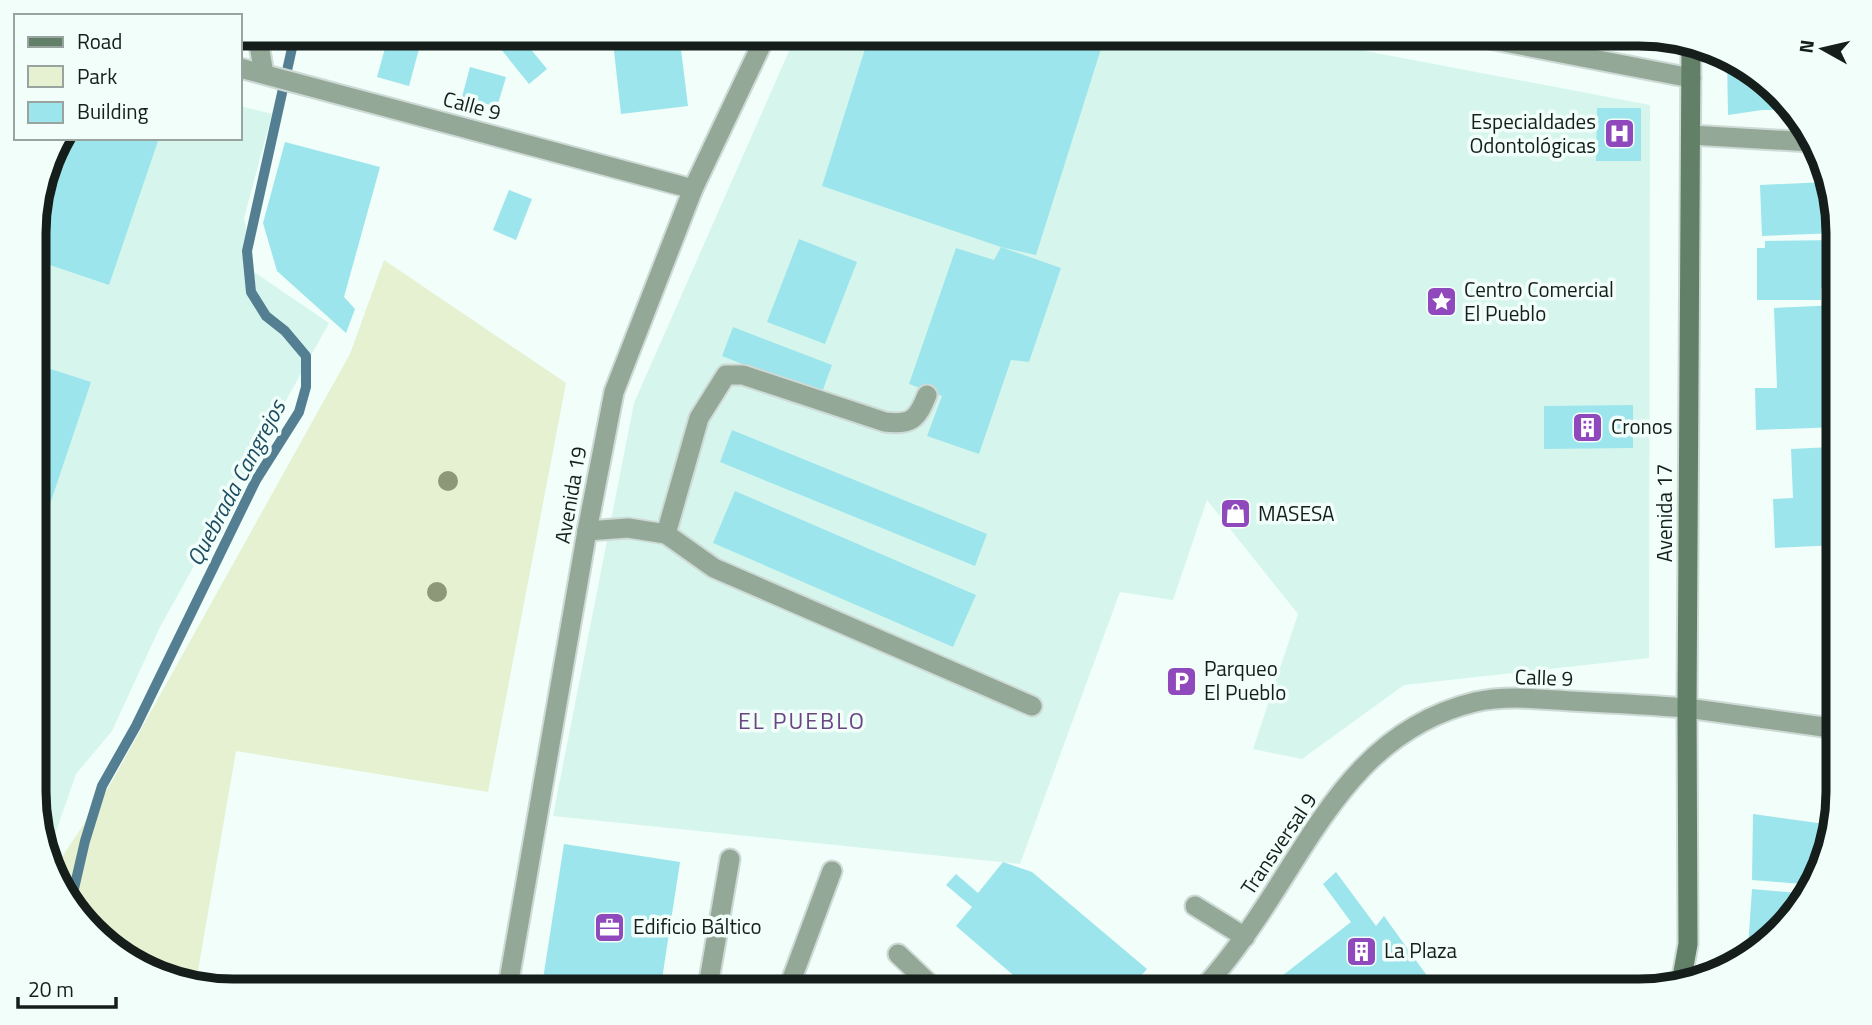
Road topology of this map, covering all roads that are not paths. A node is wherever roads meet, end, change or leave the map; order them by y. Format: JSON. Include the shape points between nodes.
{"nodes":[{"id":1,"x":260,"y":46,"type":"edge"},
{"id":2,"x":761,"y":46,"type":"edge"},
{"id":3,"x":1525,"y":46,"type":"edge"},
{"id":4,"x":1691,"y":53,"type":"edge"},
{"id":5,"x":242,"y":68,"type":"edge"},
{"id":6,"x":268,"y":75,"type":"junction"},
{"id":7,"x":1691,"y":78,"type":"junction"},
{"id":8,"x":1691,"y":135,"type":"junction"},
{"id":9,"x":1802,"y":141,"type":"edge"},
{"id":10,"x":693,"y":188,"type":"junction"},
{"id":11,"x":926,"y":395,"type":"dead end"},
{"id":12,"x":587,"y":531,"type":"junction"},
{"id":13,"x":666,"y":534,"type":"junction"},
{"id":14,"x":1032,"y":706,"type":"dead end"},
{"id":15,"x":1687,"y":708,"type":"junction"},
{"id":16,"x":1826,"y":727,"type":"edge"},
{"id":17,"x":1405,"y":732,"type":"joint"},
{"id":18,"x":730,"y":859,"type":"dead end"},
{"id":19,"x":832,"y":872,"type":"dead end"},
{"id":20,"x":1195,"y":906,"type":"dead end"},
{"id":21,"x":1244,"y":937,"type":"junction"},
{"id":22,"x":1688,"y":944,"type":"junction"},
{"id":23,"x":898,"y":954,"type":"dead end"},
{"id":24,"x":1691,"y":972,"type":"edge"},
{"id":25,"x":1683,"y":974,"type":"edge"},
{"id":26,"x":509,"y":979,"type":"edge"},
{"id":27,"x":709,"y":979,"type":"edge"},
{"id":28,"x":791,"y":979,"type":"edge"},
{"id":29,"x":924,"y":979,"type":"edge"},
{"id":30,"x":1211,"y":979,"type":"edge"}],
"edges":[{"from":1,"to":6,"type":"street"},
{"from":2,"to":10,"type":"street","name":"Avenida 19"},
{"from":3,"to":7,"type":"street"},
{"from":4,"to":7,"type":"main road","name":"Avenida 17"},
{"from":5,"to":6,"type":"street","name":"Calle 9"},
{"from":6,"to":10,"type":"street","name":"Calle 9"},
{"from":7,"to":8,"type":"main road","name":"Avenida 17"},
{"from":8,"to":9,"type":"street"},
{"from":8,"to":15,"type":"main road","name":"Avenida 17"},
{"from":10,"to":12,"type":"street","name":"Avenida 19","via":[[614,392]]},
{"from":11,"to":13,"type":"street","via":[[919,414],[904,424],[885,422],[743,375],[726,375],[699,418]]},
{"from":12,"to":13,"type":"street","via":[[628,528]]},
{"from":12,"to":26,"type":"street","name":"Avenida 19"},
{"from":13,"to":14,"type":"street","via":[[714,568]]},
{"from":15,"to":16,"type":"street","name":"Calle 9"},
{"from":15,"to":17,"type":"street","name":"Calle 9","via":[[1517,698],[1476,702]]},
{"from":15,"to":22,"type":"main road","name":"Avenida 17"},
{"from":17,"to":21,"type":"street","name":"Transversal 9","via":[[1354,775],[1317,823]]},
{"from":18,"to":27,"type":"street"},
{"from":19,"to":28,"type":"street"},
{"from":20,"to":21,"type":"street"},
{"from":21,"to":30,"type":"street","name":"Transversal 9"},
{"from":22,"to":24,"type":"street","name":"Avenida 17"},
{"from":22,"to":25,"type":"main road"},
{"from":23,"to":29,"type":"street"}]}
